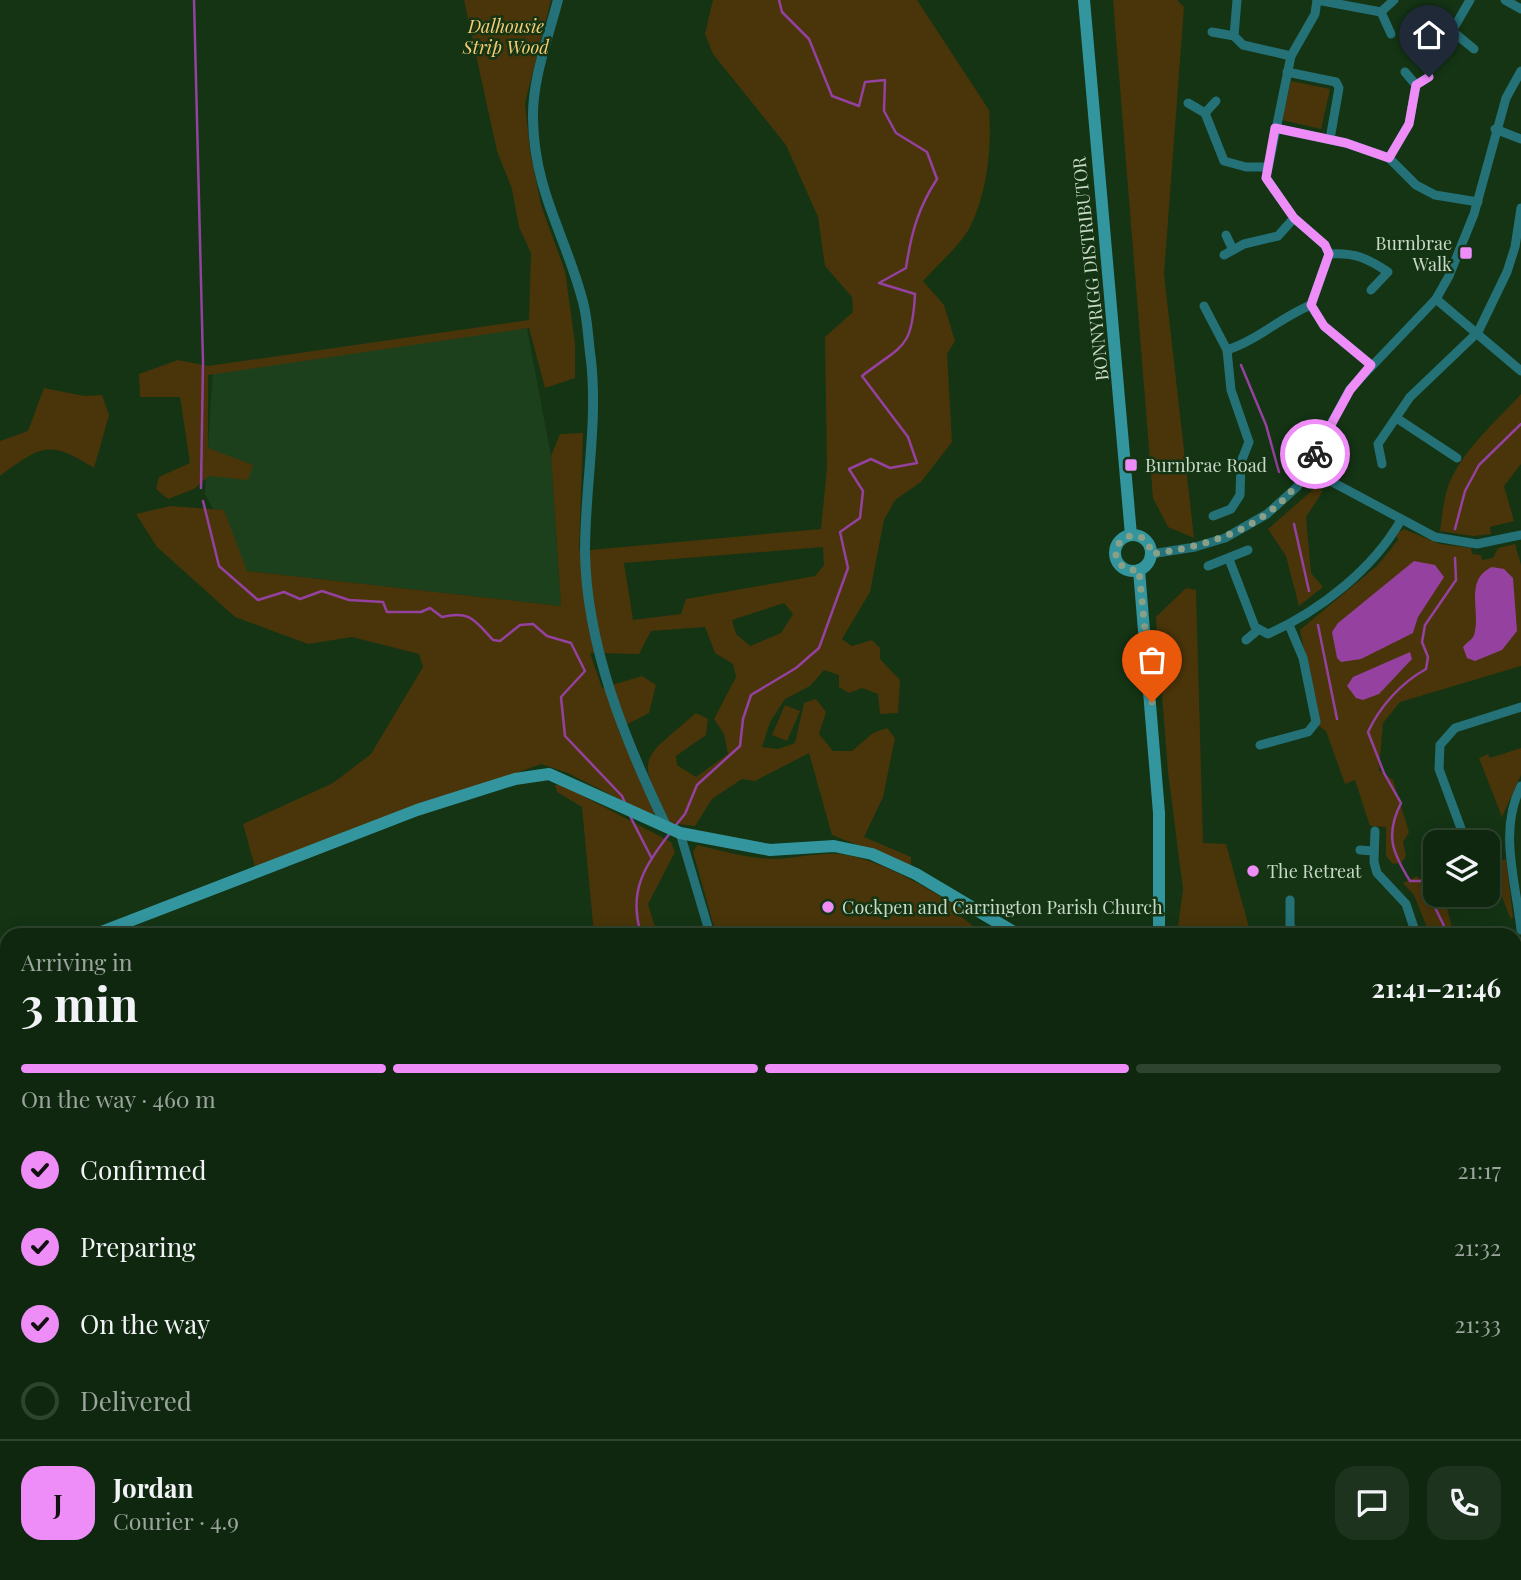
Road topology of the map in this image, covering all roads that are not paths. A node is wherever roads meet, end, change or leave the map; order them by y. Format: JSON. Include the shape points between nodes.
{"nodes":[{"id":1,"x":558,"y":0,"type":"edge"},
{"id":2,"x":1084,"y":0,"type":"edge"},
{"id":3,"x":1237,"y":0,"type":"edge"},
{"id":4,"x":1317,"y":0,"type":"edge"},
{"id":5,"x":1394,"y":0,"type":"edge"},
{"id":6,"x":1470,"y":0,"type":"edge"},
{"id":7,"x":1505,"y":0,"type":"edge"},
{"id":8,"x":1521,"y":9,"type":"edge"},
{"id":9,"x":1381,"y":12,"type":"junction"},
{"id":10,"x":1212,"y":32,"type":"dead end"},
{"id":11,"x":1391,"y":34,"type":"dead end"},
{"id":12,"x":1234,"y":36,"type":"junction"},
{"id":13,"x":1474,"y":49,"type":"dead end"},
{"id":14,"x":1291,"y":56,"type":"junction"},
{"id":15,"x":1521,"y":71,"type":"edge"},
{"id":16,"x":1287,"y":72,"type":"junction"},
{"id":17,"x":1405,"y":72,"type":"dead end"},
{"id":18,"x":1429,"y":77,"type":"dead end"},
{"id":19,"x":1416,"y":85,"type":"junction"},
{"id":20,"x":1216,"y":101,"type":"dead end"},
{"id":21,"x":1188,"y":103,"type":"dead end"},
{"id":22,"x":1205,"y":113,"type":"junction"},
{"id":23,"x":1275,"y":128,"type":"junction"},
{"id":24,"x":1495,"y":129,"type":"junction"},
{"id":25,"x":1330,"y":139,"type":"junction"},
{"id":26,"x":1521,"y":139,"type":"edge"},
{"id":27,"x":1389,"y":158,"type":"junction"},
{"id":28,"x":1267,"y":167,"type":"junction"},
{"id":29,"x":1478,"y":202,"type":"junction"},
{"id":30,"x":1521,"y":208,"type":"edge"},
{"id":31,"x":1294,"y":218,"type":"junction"},
{"id":32,"x":1519,"y":233,"type":"edge"},
{"id":33,"x":1226,"y":236,"type":"dead end"},
{"id":34,"x":1329,"y":254,"type":"junction"},
{"id":35,"x":1371,"y":290,"type":"dead end"},
{"id":36,"x":1436,"y":299,"type":"junction"},
{"id":37,"x":1311,"y":305,"type":"junction"},
{"id":38,"x":1204,"y":306,"type":"dead end"},
{"id":39,"x":1478,"y":332,"type":"junction"},
{"id":40,"x":1227,"y":350,"type":"junction"},
{"id":41,"x":1371,"y":365,"type":"junction"},
{"id":42,"x":1521,"y":371,"type":"edge"},
{"id":43,"x":1398,"y":419,"type":"junction"},
{"id":44,"x":1457,"y":458,"type":"dead end"},
{"id":45,"x":1382,"y":464,"type":"dead end"},
{"id":46,"x":1308,"y":469,"type":"junction"},
{"id":47,"x":1213,"y":516,"type":"dead end"},
{"id":48,"x":1401,"y":520,"type":"junction"},
{"id":49,"x":1131,"y":535,"type":"junction"},
{"id":50,"x":1521,"y":535,"type":"edge"},
{"id":51,"x":1248,"y":550,"type":"dead end"},
{"id":52,"x":1151,"y":554,"type":"junction"},
{"id":53,"x":1229,"y":559,"type":"junction"},
{"id":54,"x":1208,"y":566,"type":"dead end"},
{"id":55,"x":1139,"y":570,"type":"junction"},
{"id":56,"x":1289,"y":625,"type":"junction"},
{"id":57,"x":1258,"y":630,"type":"junction"},
{"id":58,"x":1246,"y":640,"type":"dead end"},
{"id":59,"x":1521,"y":707,"type":"edge"},
{"id":60,"x":1260,"y":745,"type":"dead end"},
{"id":61,"x":1521,"y":786,"type":"edge"},
{"id":62,"x":1510,"y":815,"type":"junction"},
{"id":63,"x":1521,"y":817,"type":"edge"},
{"id":64,"x":667,"y":828,"type":"junction"},
{"id":65,"x":1462,"y":830,"type":"edge"},
{"id":66,"x":1375,"y":831,"type":"dead end"},
{"id":67,"x":680,"y":833,"type":"junction"},
{"id":68,"x":1360,"y":850,"type":"dead end"},
{"id":69,"x":1373,"y":851,"type":"junction"},
{"id":70,"x":1290,"y":900,"type":"dead end"},
{"id":71,"x":112,"y":928,"type":"edge"},
{"id":72,"x":708,"y":928,"type":"edge"},
{"id":73,"x":1007,"y":928,"type":"edge"},
{"id":74,"x":1159,"y":928,"type":"edge"},
{"id":75,"x":1291,"y":928,"type":"edge"},
{"id":76,"x":1414,"y":928,"type":"edge"},
{"id":77,"x":1521,"y":928,"type":"edge"}],
"edges":[{"from":1,"to":64,"type":"street","via":[[533,116],[543,192],[584,304],[592,369],[585,551],[591,619],[601,665]]},
{"from":2,"to":49,"type":"main road","name":"BONNYRIGG DISTRIBUTOR"},
{"from":3,"to":12,"type":"street"},
{"from":4,"to":9,"type":"street"},
{"from":4,"to":14,"type":"street"},
{"from":5,"to":9,"type":"street"},
{"from":6,"to":13,"type":"street","via":[[1452,31]]},
{"from":7,"to":8,"type":"street"},
{"from":9,"to":11,"type":"street"},
{"from":10,"to":12,"type":"street"},
{"from":12,"to":14,"type":"street","via":[[1243,45]]},
{"from":14,"to":16,"type":"street"},
{"from":15,"to":24,"type":"street"},
{"from":16,"to":23,"type":"street"},
{"from":16,"to":25,"type":"street","via":[[1336,82],[1339,88]]},
{"from":17,"to":19,"type":"street"},
{"from":18,"to":19,"type":"street"},
{"from":19,"to":27,"type":"street","via":[[1409,124]]},
{"from":20,"to":22,"type":"street"},
{"from":21,"to":22,"type":"street"},
{"from":22,"to":28,"type":"street","via":[[1224,161]]},
{"from":23,"to":25,"type":"street"},
{"from":23,"to":28,"type":"street"},
{"from":24,"to":26,"type":"street"},
{"from":24,"to":29,"type":"street"},
{"from":25,"to":27,"type":"street"},
{"from":27,"to":29,"type":"street","via":[[1416,185],[1435,195]]},
{"from":28,"to":31,"type":"street","via":[[1266,178]]},
{"from":29,"to":36,"type":"street","via":[[1464,246]]},
{"from":30,"to":32,"type":"street"},
{"from":31,"to":33,"type":"street","via":[[1278,236],[1228,253]]},
{"from":31,"to":34,"type":"street"},
{"from":32,"to":39,"type":"street","via":[[1507,272]]},
{"from":34,"to":35,"type":"street","via":[[1363,256],[1388,272]]},
{"from":34,"to":37,"type":"street"},
{"from":36,"to":39,"type":"street"},
{"from":36,"to":41,"type":"street"},
{"from":37,"to":40,"type":"street","via":[[1286,315],[1250,342]]},
{"from":37,"to":41,"type":"street","via":[[1324,326]]},
{"from":38,"to":40,"type":"street"},
{"from":39,"to":42,"type":"street"},
{"from":39,"to":43,"type":"street","via":[[1410,397]]},
{"from":40,"to":47,"type":"street","via":[[1231,390],[1249,443],[1241,462],[1240,495],[1231,509]]},
{"from":41,"to":46,"type":"street","via":[[1336,413]]},
{"from":43,"to":44,"type":"street"},
{"from":43,"to":45,"type":"street","via":[[1378,444]]},
{"from":46,"to":48,"type":"street"},
{"from":46,"to":52,"type":"street","via":[[1281,502],[1240,531],[1210,544]]},
{"from":48,"to":50,"type":"street","via":[[1435,537],[1461,543],[1485,544]]},
{"from":48,"to":56,"type":"street","via":[[1374,558]]},
{"from":49,"to":52,"type":"main road","via":[[1144,538]]},
{"from":49,"to":55,"type":"main road","name":"BONNYRIGG DISTRIBUTOR","via":[[1118,543],[1116,557],[1123,568]]},
{"from":51,"to":53,"type":"street"},
{"from":52,"to":55,"type":"main road"},
{"from":53,"to":54,"type":"street"},
{"from":53,"to":57,"type":"street"},
{"from":55,"to":74,"type":"main road","via":[[1159,813]]},
{"from":56,"to":57,"type":"street","via":[[1268,634]]},
{"from":56,"to":60,"type":"street","via":[[1306,671],[1315,727]]},
{"from":57,"to":58,"type":"street"},
{"from":59,"to":65,"type":"street","via":[[1455,728],[1440,744],[1438,763]]},
{"from":61,"to":62,"type":"street"},
{"from":62,"to":63,"type":"street"},
{"from":62,"to":77,"type":"street","via":[[1508,836]]},
{"from":64,"to":67,"type":"main road"},
{"from":64,"to":71,"type":"main road","via":[[549,774],[514,779],[417,810]]},
{"from":66,"to":69,"type":"street"},
{"from":67,"to":72,"type":"street"},
{"from":67,"to":73,"type":"main road","via":[[770,850],[834,846],[872,854],[916,873]]},
{"from":68,"to":69,"type":"street"},
{"from":69,"to":76,"type":"street","via":[[1377,873],[1406,904]]},
{"from":70,"to":75,"type":"street"}]}
